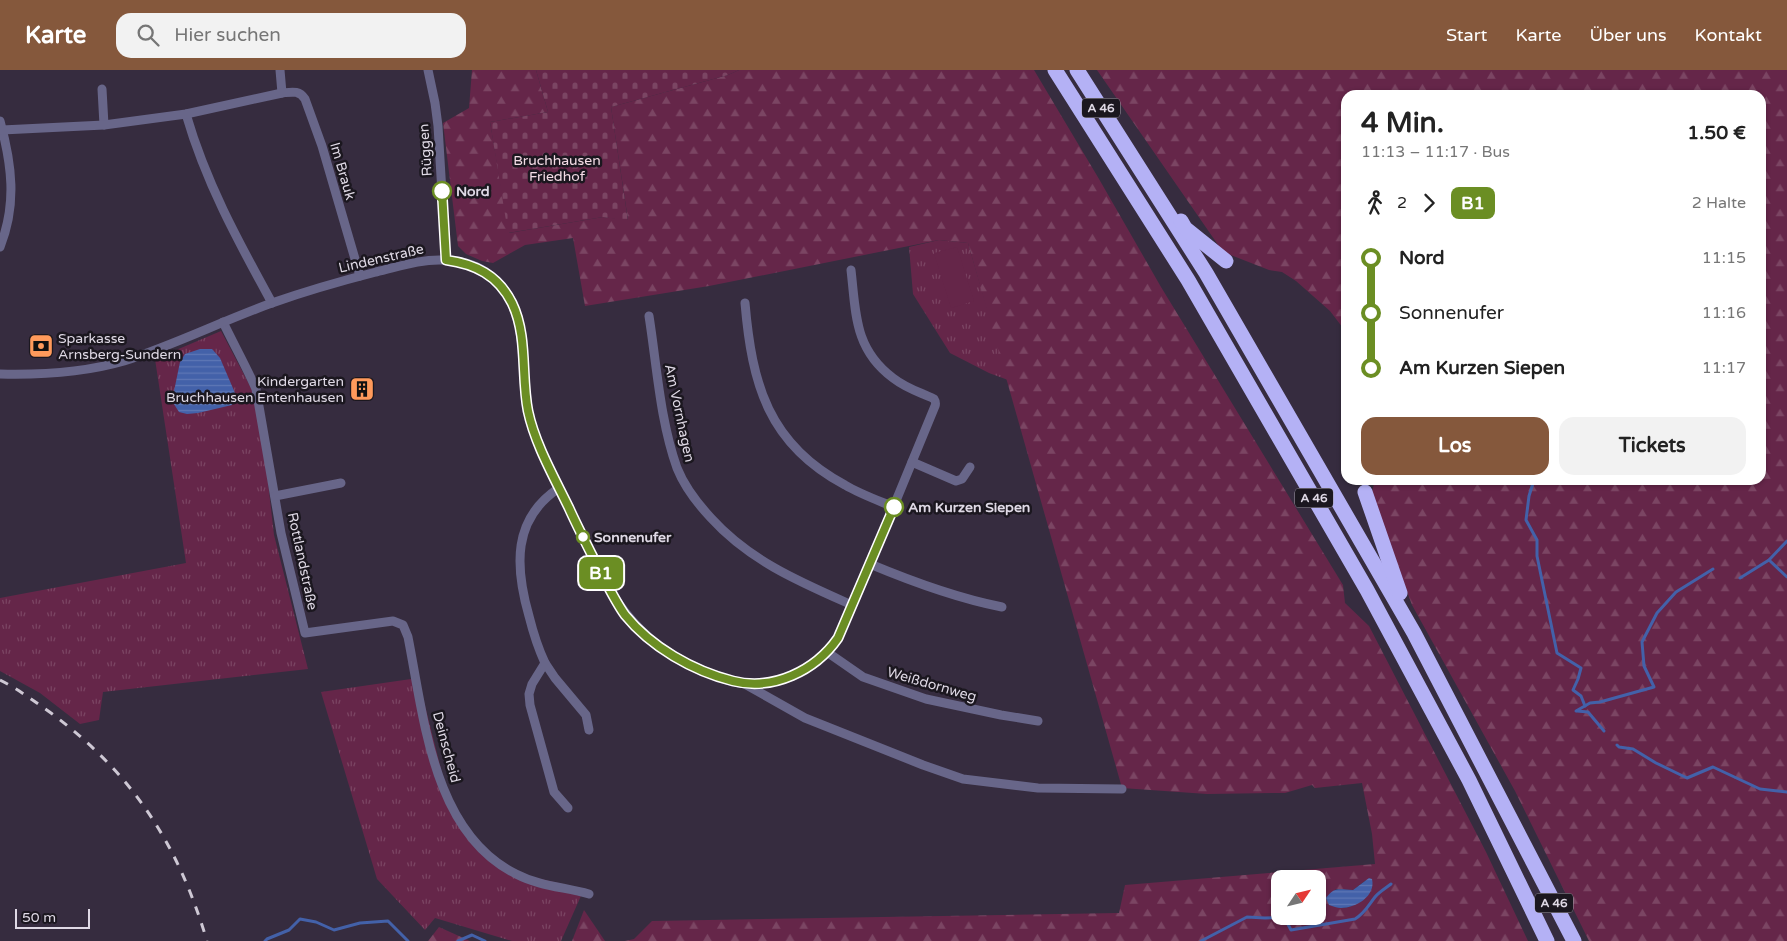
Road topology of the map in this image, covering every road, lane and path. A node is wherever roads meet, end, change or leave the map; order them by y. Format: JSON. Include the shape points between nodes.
{"nodes":[{"id":1,"x":280,"y":70,"type":"edge"},
{"id":2,"x":428,"y":70,"type":"edge"},
{"id":3,"x":1054,"y":70,"type":"edge"},
{"id":4,"x":1077,"y":70,"type":"edge"},
{"id":5,"x":102,"y":90,"type":"dead end"},
{"id":6,"x":282,"y":93,"type":"junction"},
{"id":7,"x":186,"y":114,"type":"junction"},
{"id":8,"x":1,"y":125,"type":"edge"},
{"id":9,"x":104,"y":125,"type":"junction"},
{"id":10,"x":1126,"y":146,"type":"junction"},
{"id":11,"x":4,"y":158,"type":"edge"},
{"id":12,"x":0,"y":247,"type":"edge"},
{"id":13,"x":446,"y":260,"type":"junction"},
{"id":14,"x":1226,"y":262,"type":"dead end"},
{"id":15,"x":851,"y":270,"type":"dead end"},
{"id":16,"x":360,"y":276,"type":"junction"},
{"id":17,"x":272,"y":303,"type":"junction"},
{"id":18,"x":745,"y":303,"type":"dead end"},
{"id":19,"x":649,"y":316,"type":"dead end"},
{"id":20,"x":223,"y":322,"type":"junction"},
{"id":21,"x":0,"y":374,"type":"edge"},
{"id":22,"x":912,"y":462,"type":"junction"},
{"id":23,"x":970,"y":467,"type":"dead end"},
{"id":24,"x":341,"y":483,"type":"dead end"},
{"id":25,"x":559,"y":488,"type":"junction"},
{"id":26,"x":1365,"y":492,"type":"dead end"},
{"id":27,"x":275,"y":496,"type":"junction"},
{"id":28,"x":894,"y":507,"type":"junction"},
{"id":29,"x":870,"y":564,"type":"junction"},
{"id":30,"x":852,"y":605,"type":"junction"},
{"id":31,"x":1002,"y":607,"type":"dead end"},
{"id":32,"x":305,"y":633,"type":"joint"},
{"id":33,"x":1414,"y":633,"type":"junction"},
{"id":34,"x":827,"y":652,"type":"junction"},
{"id":35,"x":545,"y":663,"type":"junction"},
{"id":36,"x":743,"y":683,"type":"junction"},
{"id":37,"x":1038,"y":721,"type":"dead end"},
{"id":38,"x":589,"y":730,"type":"dead end"},
{"id":39,"x":1122,"y":789,"type":"dead end"},
{"id":40,"x":568,"y":808,"type":"dead end"},
{"id":41,"x":589,"y":894,"type":"dead end"},
{"id":42,"x":1547,"y":941,"type":"edge"},
{"id":43,"x":1574,"y":941,"type":"edge"}],
"edges":[{"from":1,"to":6,"type":"street"},
{"from":2,"to":13,"type":"street","name":"Rüggen","via":[[436,103]]},
{"from":3,"to":42,"type":"highway","number":"A 46","via":[[1188,280],[1367,590],[1469,780]]},
{"from":4,"to":10,"type":"highway","number":"A 46"},
{"from":5,"to":9,"type":"street"},
{"from":6,"to":7,"type":"street","name":"Im Brauk"},
{"from":6,"to":16,"type":"street","name":"Im Brauk","via":[[297,92],[305,99]]},
{"from":7,"to":9,"type":"street","name":"Im Brauk"},
{"from":7,"to":17,"type":"street","via":[[211,186]]},
{"from":8,"to":9,"type":"street","name":"Im Brauk"},
{"from":8,"to":11,"type":"street"},
{"from":10,"to":14,"type":"highway","via":[[1144,164],[1185,228]]},
{"from":10,"to":33,"type":"highway","number":"A 46","via":[[1206,273]]},
{"from":11,"to":12,"type":"street","via":[[12,182],[8,224]]},
{"from":13,"to":16,"type":"street","name":"Lindenstraße","via":[[415,263]]},
{"from":13,"to":25,"type":"street","name":"Lindenstraße","via":[[485,271],[503,289],[512,304],[519,324],[528,412]]},
{"from":15,"to":22,"type":"street","via":[[858,328],[869,352],[891,377],[933,398],[936,404]]},
{"from":16,"to":17,"type":"street","name":"Lindenstraße"},
{"from":17,"to":20,"type":"street","name":"Lindenstraße"},
{"from":18,"to":28,"type":"street","via":[[756,380],[780,427],[795,447],[818,468],[846,486]]},
{"from":19,"to":30,"type":"street","name":"Am Vornhagen","via":[[669,439],[678,469],[691,495],[721,529],[757,558]]},
{"from":20,"to":21,"type":"street","name":"Lindenstraße","via":[[94,369],[48,375]]},
{"from":20,"to":27,"type":"street","name":"Rottlandstraße","via":[[256,389]]},
{"from":22,"to":23,"type":"street","via":[[956,481],[962,480]]},
{"from":22,"to":28,"type":"street"},
{"from":24,"to":27,"type":"street","name":"Rottlandstraße"},
{"from":25,"to":35,"type":"street","via":[[543,500],[531,516],[520,550],[523,595]]},
{"from":25,"to":36,"type":"street","name":"Lindenstraße","via":[[608,586],[625,614],[641,632],[678,658],[726,680]]},
{"from":26,"to":33,"type":"highway"},
{"from":27,"to":32,"type":"street","name":"Rottlandstraße"},
{"from":28,"to":29,"type":"street"},
{"from":29,"to":30,"type":"street"},
{"from":29,"to":31,"type":"street","via":[[945,593]]},
{"from":30,"to":34,"type":"street","via":[[838,638]]},
{"from":32,"to":41,"type":"street","name":"Deinscheid","via":[[393,621],[403,625],[440,781],[472,839],[491,859],[517,875],[541,884]]},
{"from":33,"to":43,"type":"highway","number":"A 46"},
{"from":34,"to":36,"type":"street","via":[[788,678]]},
{"from":34,"to":37,"type":"street","name":"Weißdornweg","via":[[863,677],[926,699]]},
{"from":35,"to":38,"type":"street","via":[[586,715]]},
{"from":35,"to":40,"type":"street","via":[[532,684],[530,706],[554,792]]},
{"from":36,"to":39,"type":"street","via":[[805,718],[963,779],[1038,788]]}]}
